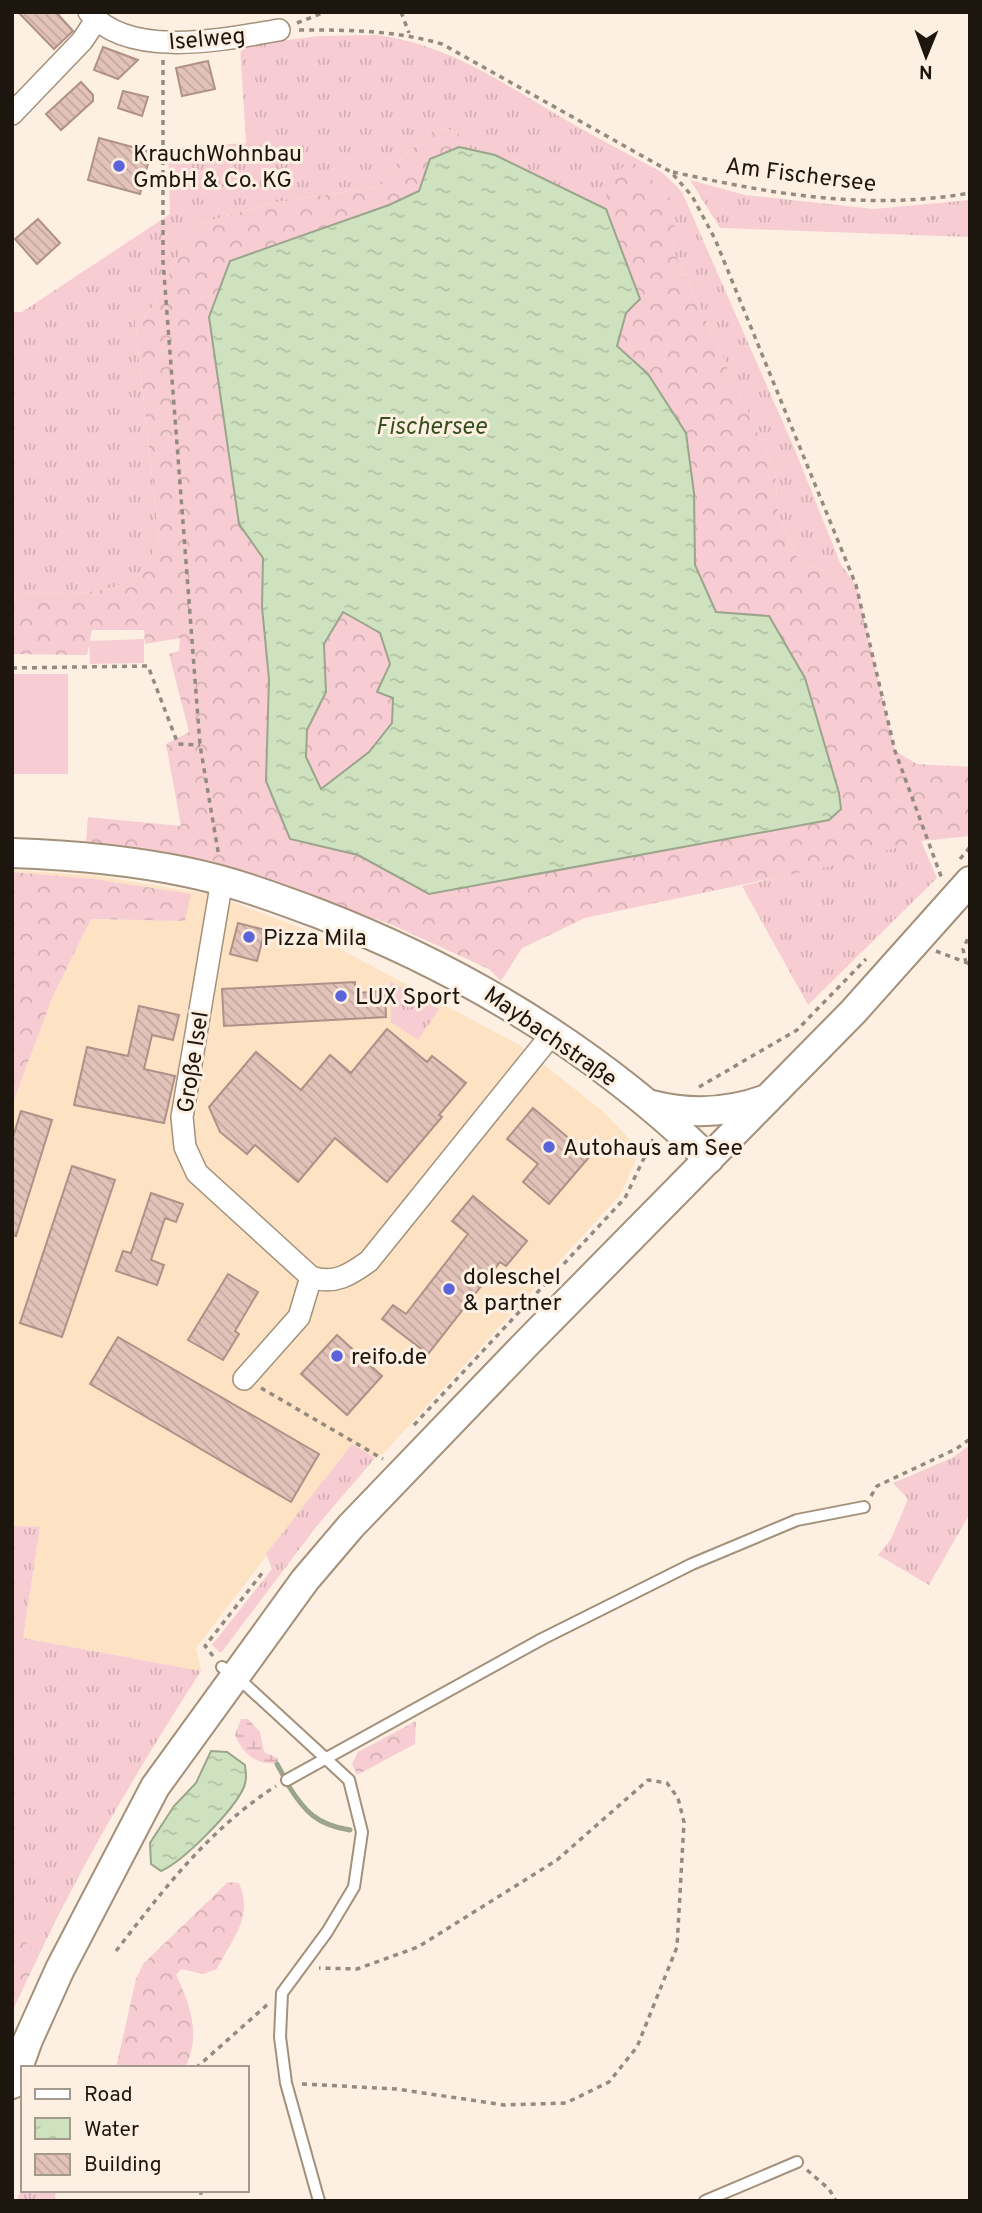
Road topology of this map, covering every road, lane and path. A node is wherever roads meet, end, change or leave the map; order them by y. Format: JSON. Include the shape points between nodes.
{"nodes":[{"id":1,"x":325,"y":12,"type":"edge"},
{"id":2,"x":401,"y":12,"type":"edge"},
{"id":3,"x":92,"y":16,"type":"edge"},
{"id":4,"x":279,"y":30,"type":"junction"},
{"id":5,"x":409,"y":34,"type":"junction"},
{"id":6,"x":163,"y":43,"type":"junction"},
{"id":7,"x":12,"y":114,"type":"edge"},
{"id":8,"x":671,"y":172,"type":"junction"},
{"id":9,"x":970,"y":193,"type":"edge"},
{"id":10,"x":12,"y":668,"type":"edge"},
{"id":11,"x":200,"y":745,"type":"junction"},
{"id":12,"x":970,"y":847,"type":"edge"},
{"id":13,"x":12,"y":853,"type":"edge"},
{"id":14,"x":955,"y":875,"type":"edge"},
{"id":15,"x":222,"y":880,"type":"junction"},
{"id":16,"x":970,"y":934,"type":"edge"},
{"id":17,"x":875,"y":951,"type":"dead end"},
{"id":18,"x":954,"y":958,"type":"dead end"},
{"id":19,"x":968,"y":964,"type":"edge"},
{"id":20,"x":552,"y":1034,"type":"junction"},
{"id":21,"x":692,"y":1094,"type":"dead end"},
{"id":22,"x":770,"y":1098,"type":"junction"},
{"id":23,"x":649,"y":1104,"type":"junction"},
{"id":24,"x":709,"y":1160,"type":"junction"},
{"id":25,"x":311,"y":1277,"type":"junction"},
{"id":26,"x":244,"y":1379,"type":"joint"},
{"id":27,"x":970,"y":1438,"type":"edge"},
{"id":28,"x":383,"y":1459,"type":"dead end"},
{"id":29,"x":864,"y":1507,"type":"joint"},
{"id":30,"x":263,"y":1572,"type":"dead end"},
{"id":31,"x":229,"y":1671,"type":"junction"},
{"id":32,"x":325,"y":1757,"type":"junction"},
{"id":33,"x":287,"y":1780,"type":"joint"},
{"id":34,"x":116,"y":1951,"type":"dead end"},
{"id":35,"x":327,"y":1968,"type":"dead end"},
{"id":36,"x":251,"y":2017,"type":"dead end"},
{"id":37,"x":198,"y":2066,"type":"edge"},
{"id":38,"x":286,"y":2083,"type":"junction"},
{"id":39,"x":12,"y":2084,"type":"edge"},
{"id":40,"x":797,"y":2162,"type":"joint"},
{"id":41,"x":318,"y":2201,"type":"edge"},
{"id":42,"x":705,"y":2201,"type":"edge"},
{"id":43,"x":836,"y":2201,"type":"edge"}],
"edges":[{"from":1,"to":4,"type":"path"},
{"from":2,"to":5,"type":"path"},
{"from":3,"to":6,"type":"street","name":"Iselweg","via":[[139,38]]},
{"from":3,"to":7,"type":"street","name":"Iselweg","via":[[82,41]]},
{"from":4,"to":5,"type":"path"},
{"from":4,"to":6,"type":"street","name":"Iselweg","via":[[209,42]]},
{"from":5,"to":8,"type":"path","via":[[470,58]]},
{"from":6,"to":11,"type":"path","via":[[163,261]]},
{"from":8,"to":9,"type":"path","name":"Am Fischersee","via":[[742,188],[855,203],[933,200]]},
{"from":8,"to":14,"type":"path","via":[[692,196],[715,239],[856,585],[895,751]]},
{"from":10,"to":11,"type":"path","via":[[148,666],[178,744]]},
{"from":11,"to":15,"type":"path"},
{"from":12,"to":14,"type":"path"},
{"from":13,"to":15,"type":"street","name":"Maybachstraße","via":[[121,862]]},
{"from":14,"to":22,"type":"street","via":[[898,964]]},
{"from":15,"to":20,"type":"street","name":"Maybachstraße","via":[[427,959]]},
{"from":15,"to":25,"type":"street","name":"Große Isel","via":[[182,1117],[185,1147],[197,1173]]},
{"from":16,"to":19,"type":"path","via":[[963,949]]},
{"from":17,"to":21,"type":"path","via":[[797,1030]]},
{"from":18,"to":19,"type":"path"},
{"from":20,"to":23,"type":"street","name":"Maybachstraße"},
{"from":20,"to":25,"type":"street","via":[[369,1261],[335,1280]]},
{"from":22,"to":23,"type":"street","via":[[708,1112]]},
{"from":22,"to":24,"type":"street"},
{"from":23,"to":24,"type":"street","name":"Maybachstraße"},
{"from":24,"to":31,"type":"street","via":[[351,1525]]},
{"from":25,"to":26,"type":"street","via":[[299,1317]]},
{"from":26,"to":28,"type":"path"},
{"from":27,"to":29,"type":"path","via":[[957,1449],[877,1486]]},
{"from":29,"to":32,"type":"lane","via":[[797,1520],[692,1564]]},
{"from":30,"to":31,"type":"path","via":[[205,1646]]},
{"from":31,"to":32,"type":"lane"},
{"from":31,"to":39,"type":"street","via":[[155,1787],[60,1969]]},
{"from":32,"to":33,"type":"lane"},
{"from":32,"to":38,"type":"lane","via":[[349,1780],[362,1832],[354,1887],[282,1993],[279,2037]]},
{"from":33,"to":34,"type":"path","via":[[250,1803],[183,1865]]},
{"from":35,"to":38,"type":"path","via":[[357,1969],[418,1947],[557,1860],[648,1780],[667,1783],[678,1798],[684,1822],[677,1947],[637,2047],[609,2082],[566,2103],[504,2105],[397,2089]]},
{"from":36,"to":37,"type":"path"},
{"from":38,"to":41,"type":"lane"},
{"from":40,"to":42,"type":"lane"},
{"from":40,"to":43,"type":"path","via":[[829,2189]]}]}
